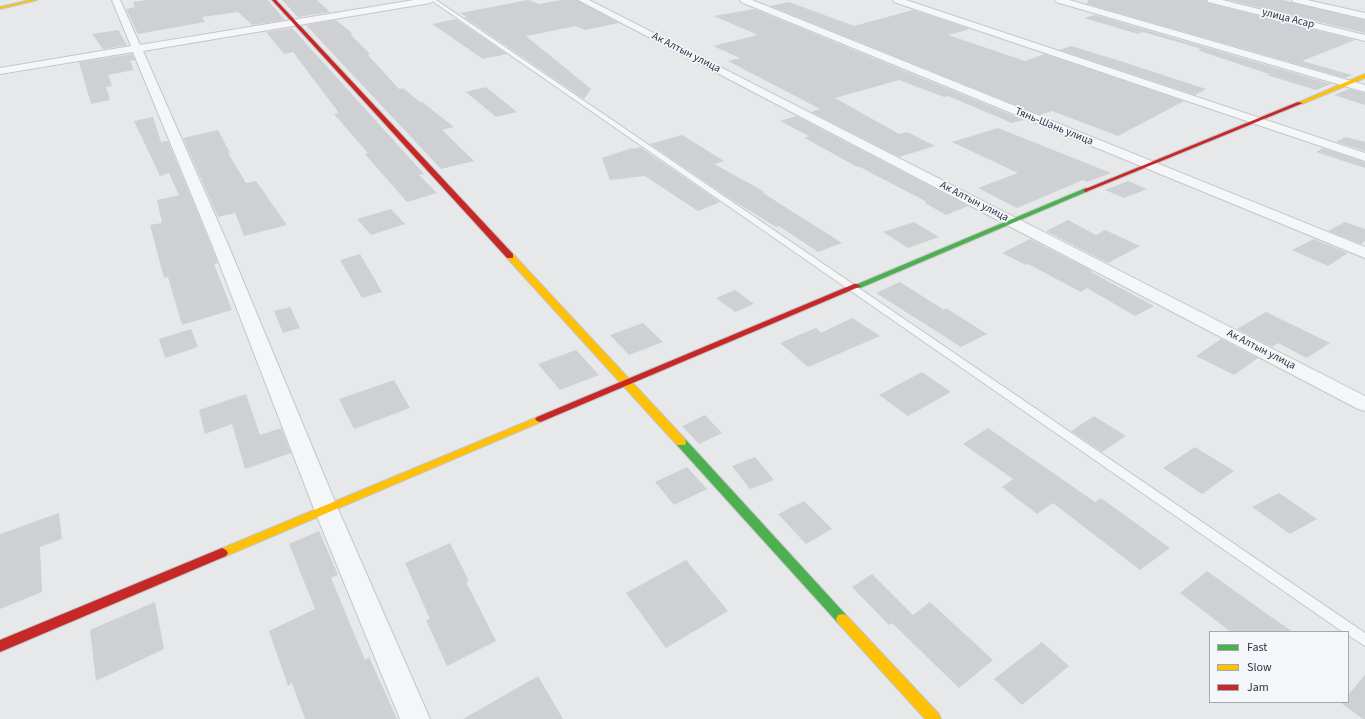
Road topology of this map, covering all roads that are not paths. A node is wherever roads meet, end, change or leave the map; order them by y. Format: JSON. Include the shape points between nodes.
{"nodes":[{"id":1,"x":13,"y":0,"type":"edge"},
{"id":2,"x":35,"y":0,"type":"edge"},
{"id":3,"x":116,"y":0,"type":"edge"},
{"id":4,"x":274,"y":0,"type":"edge"},
{"id":5,"x":430,"y":0,"type":"edge"},
{"id":6,"x":434,"y":0,"type":"edge"},
{"id":7,"x":582,"y":0,"type":"edge"},
{"id":8,"x":744,"y":0,"type":"edge"},
{"id":9,"x":897,"y":0,"type":"edge"},
{"id":10,"x":1059,"y":0,"type":"edge"},
{"id":11,"x":1212,"y":0,"type":"edge"},
{"id":12,"x":1296,"y":0,"type":"edge"},
{"id":13,"x":0,"y":3,"type":"edge"},
{"id":14,"x":0,"y":8,"type":"edge"},
{"id":15,"x":1365,"y":16,"type":"edge"},
{"id":16,"x":294,"y":22,"type":"junction"},
{"id":17,"x":1365,"y":38,"type":"edge"},
{"id":18,"x":137,"y":48,"type":"junction"},
{"id":19,"x":0,"y":71,"type":"edge"},
{"id":20,"x":1365,"y":76,"type":"edge"},
{"id":21,"x":1347,"y":84,"type":"junction"},
{"id":22,"x":1365,"y":89,"type":"edge"},
{"id":23,"x":1256,"y":121,"type":"junction"},
{"id":24,"x":1365,"y":157,"type":"edge"},
{"id":25,"x":1148,"y":165,"type":"junction"},
{"id":26,"x":1011,"y":221,"type":"junction"},
{"id":27,"x":1365,"y":253,"type":"edge"},
{"id":28,"x":854,"y":288,"type":"junction"},
{"id":29,"x":627,"y":383,"type":"junction"},
{"id":30,"x":1365,"y":404,"type":"edge"},
{"id":31,"x":326,"y":509,"type":"junction"},
{"id":32,"x":1365,"y":640,"type":"edge"},
{"id":33,"x":0,"y":646,"type":"edge"},
{"id":34,"x":415,"y":719,"type":"edge"},
{"id":35,"x":934,"y":719,"type":"edge"}],
"edges":[{"from":1,"to":13,"type":"street"},
{"from":2,"to":14,"type":"street"},
{"from":3,"to":18,"type":"street"},
{"from":4,"to":16,"type":"street"},
{"from":5,"to":16,"type":"street"},
{"from":6,"to":28,"type":"lane"},
{"from":7,"to":26,"type":"street","name":"Ак Алтын улица"},
{"from":8,"to":25,"type":"street","name":"Тянь-Шань улица"},
{"from":9,"to":23,"type":"street"},
{"from":10,"to":21,"type":"street"},
{"from":11,"to":17,"type":"street","name":"улица Асар"},
{"from":12,"to":15,"type":"street"},
{"from":16,"to":18,"type":"street"},
{"from":16,"to":29,"type":"street"},
{"from":18,"to":19,"type":"street"},
{"from":18,"to":31,"type":"street","via":[[221,247]]},
{"from":20,"to":21,"type":"street"},
{"from":21,"to":22,"type":"street"},
{"from":21,"to":23,"type":"street"},
{"from":23,"to":24,"type":"street"},
{"from":23,"to":25,"type":"street"},
{"from":25,"to":26,"type":"street"},
{"from":25,"to":27,"type":"street","name":"Тянь-Шань улица"},
{"from":26,"to":28,"type":"street"},
{"from":26,"to":30,"type":"street","name":"Ак Алтын улица"},
{"from":28,"to":29,"type":"street"},
{"from":28,"to":32,"type":"lane"},
{"from":29,"to":31,"type":"street"},
{"from":29,"to":35,"type":"street"},
{"from":31,"to":33,"type":"street"},
{"from":31,"to":34,"type":"street"}]}
